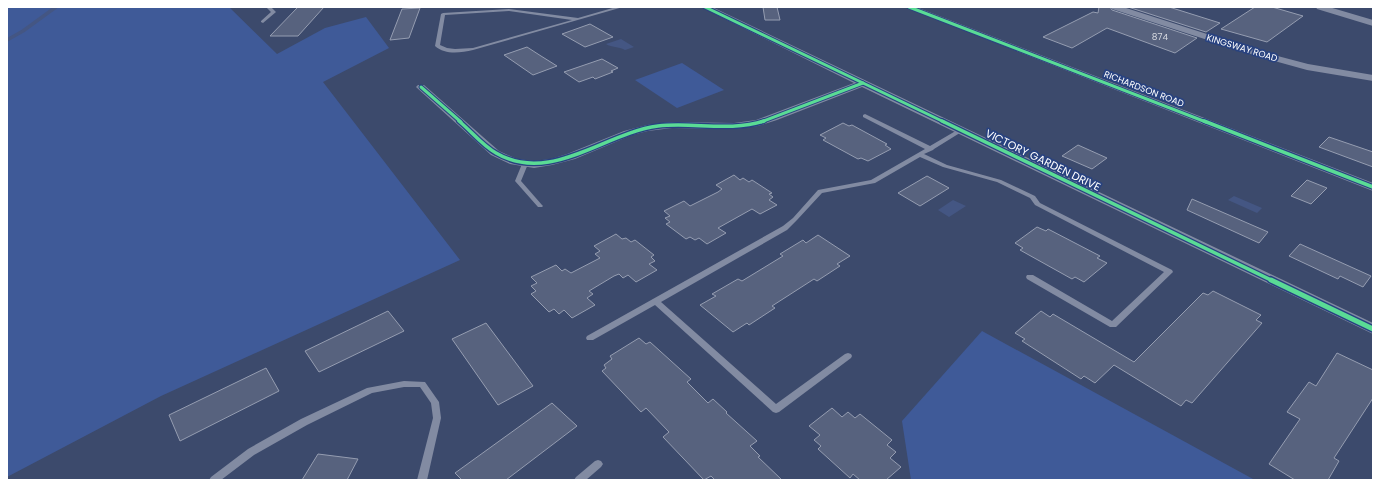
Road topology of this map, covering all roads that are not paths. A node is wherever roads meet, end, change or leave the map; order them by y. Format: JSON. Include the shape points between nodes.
{"nodes":[{"id":1,"x":268,"y":7,"type":"edge"},
{"id":2,"x":621,"y":7,"type":"edge"},
{"id":3,"x":909,"y":7,"type":"edge"},
{"id":4,"x":1115,"y":7,"type":"edge"},
{"id":5,"x":1320,"y":7,"type":"edge"},
{"id":6,"x":712,"y":8,"type":"edge"},
{"id":7,"x":578,"y":19,"type":"junction"},
{"id":8,"x":263,"y":22,"type":"dead end"},
{"id":9,"x":1373,"y":23,"type":"edge"},
{"id":10,"x":1373,"y":78,"type":"edge"},
{"id":11,"x":862,"y":83,"type":"junction"},
{"id":12,"x":421,"y":87,"type":"dead end"},
{"id":13,"x":865,"y":116,"type":"dead end"},
{"id":14,"x":961,"y":130,"type":"junction"},
{"id":15,"x":931,"y":149,"type":"junction"},
{"id":16,"x":920,"y":155,"type":"junction"},
{"id":17,"x":525,"y":164,"type":"junction"},
{"id":18,"x":1373,"y":187,"type":"edge"},
{"id":19,"x":540,"y":206,"type":"dead end"},
{"id":20,"x":1030,"y":277,"type":"dead end"},
{"id":21,"x":655,"y":301,"type":"junction"},
{"id":22,"x":1373,"y":329,"type":"edge"},
{"id":23,"x":590,"y":338,"type":"dead end"},
{"id":24,"x":848,"y":356,"type":"dead end"},
{"id":25,"x":598,"y":464,"type":"dead end"},
{"id":26,"x":214,"y":480,"type":"edge"},
{"id":27,"x":422,"y":480,"type":"edge"},
{"id":28,"x":579,"y":480,"type":"edge"}],
"edges":[{"from":1,"to":8,"type":"lane","via":[[274,12]]},
{"from":2,"to":7,"type":"lane"},
{"from":3,"to":18,"type":"street","name":"RICHARDSON ROAD"},
{"from":4,"to":10,"type":"street","name":"KINGSWAY ROAD","via":[[1263,55],[1307,67]]},
{"from":5,"to":9,"type":"street"},
{"from":6,"to":11,"type":"street","name":"VICTORY GARDEN DRIVE"},
{"from":7,"to":7,"type":"lane","via":[[462,51],[449,51],[437,46],[443,14],[509,10]]},
{"from":11,"to":14,"type":"street","name":"VICTORY GARDEN DRIVE"},
{"from":11,"to":17,"type":"street","via":[[762,122],[738,126],[661,125],[646,128],[554,162]]},
{"from":12,"to":17,"type":"street","via":[[495,153],[506,160]]},
{"from":13,"to":15,"type":"lane"},
{"from":14,"to":15,"type":"lane"},
{"from":14,"to":22,"type":"street","name":"VICTORY GARDEN DRIVE"},
{"from":15,"to":16,"type":"lane"},
{"from":16,"to":20,"type":"lane","via":[[945,166],[1000,181],[1033,197],[1037,204],[1169,272],[1113,325]]},
{"from":16,"to":21,"type":"lane","via":[[873,182],[820,191],[785,228]]},
{"from":17,"to":19,"type":"lane","via":[[518,181]]},
{"from":21,"to":23,"type":"lane"},
{"from":21,"to":24,"type":"lane","via":[[776,409]]},
{"from":25,"to":28,"type":"lane"},
{"from":26,"to":27,"type":"lane","via":[[251,452],[304,422],[370,390],[404,384],[422,384],[435,402],[437,418]]}]}
